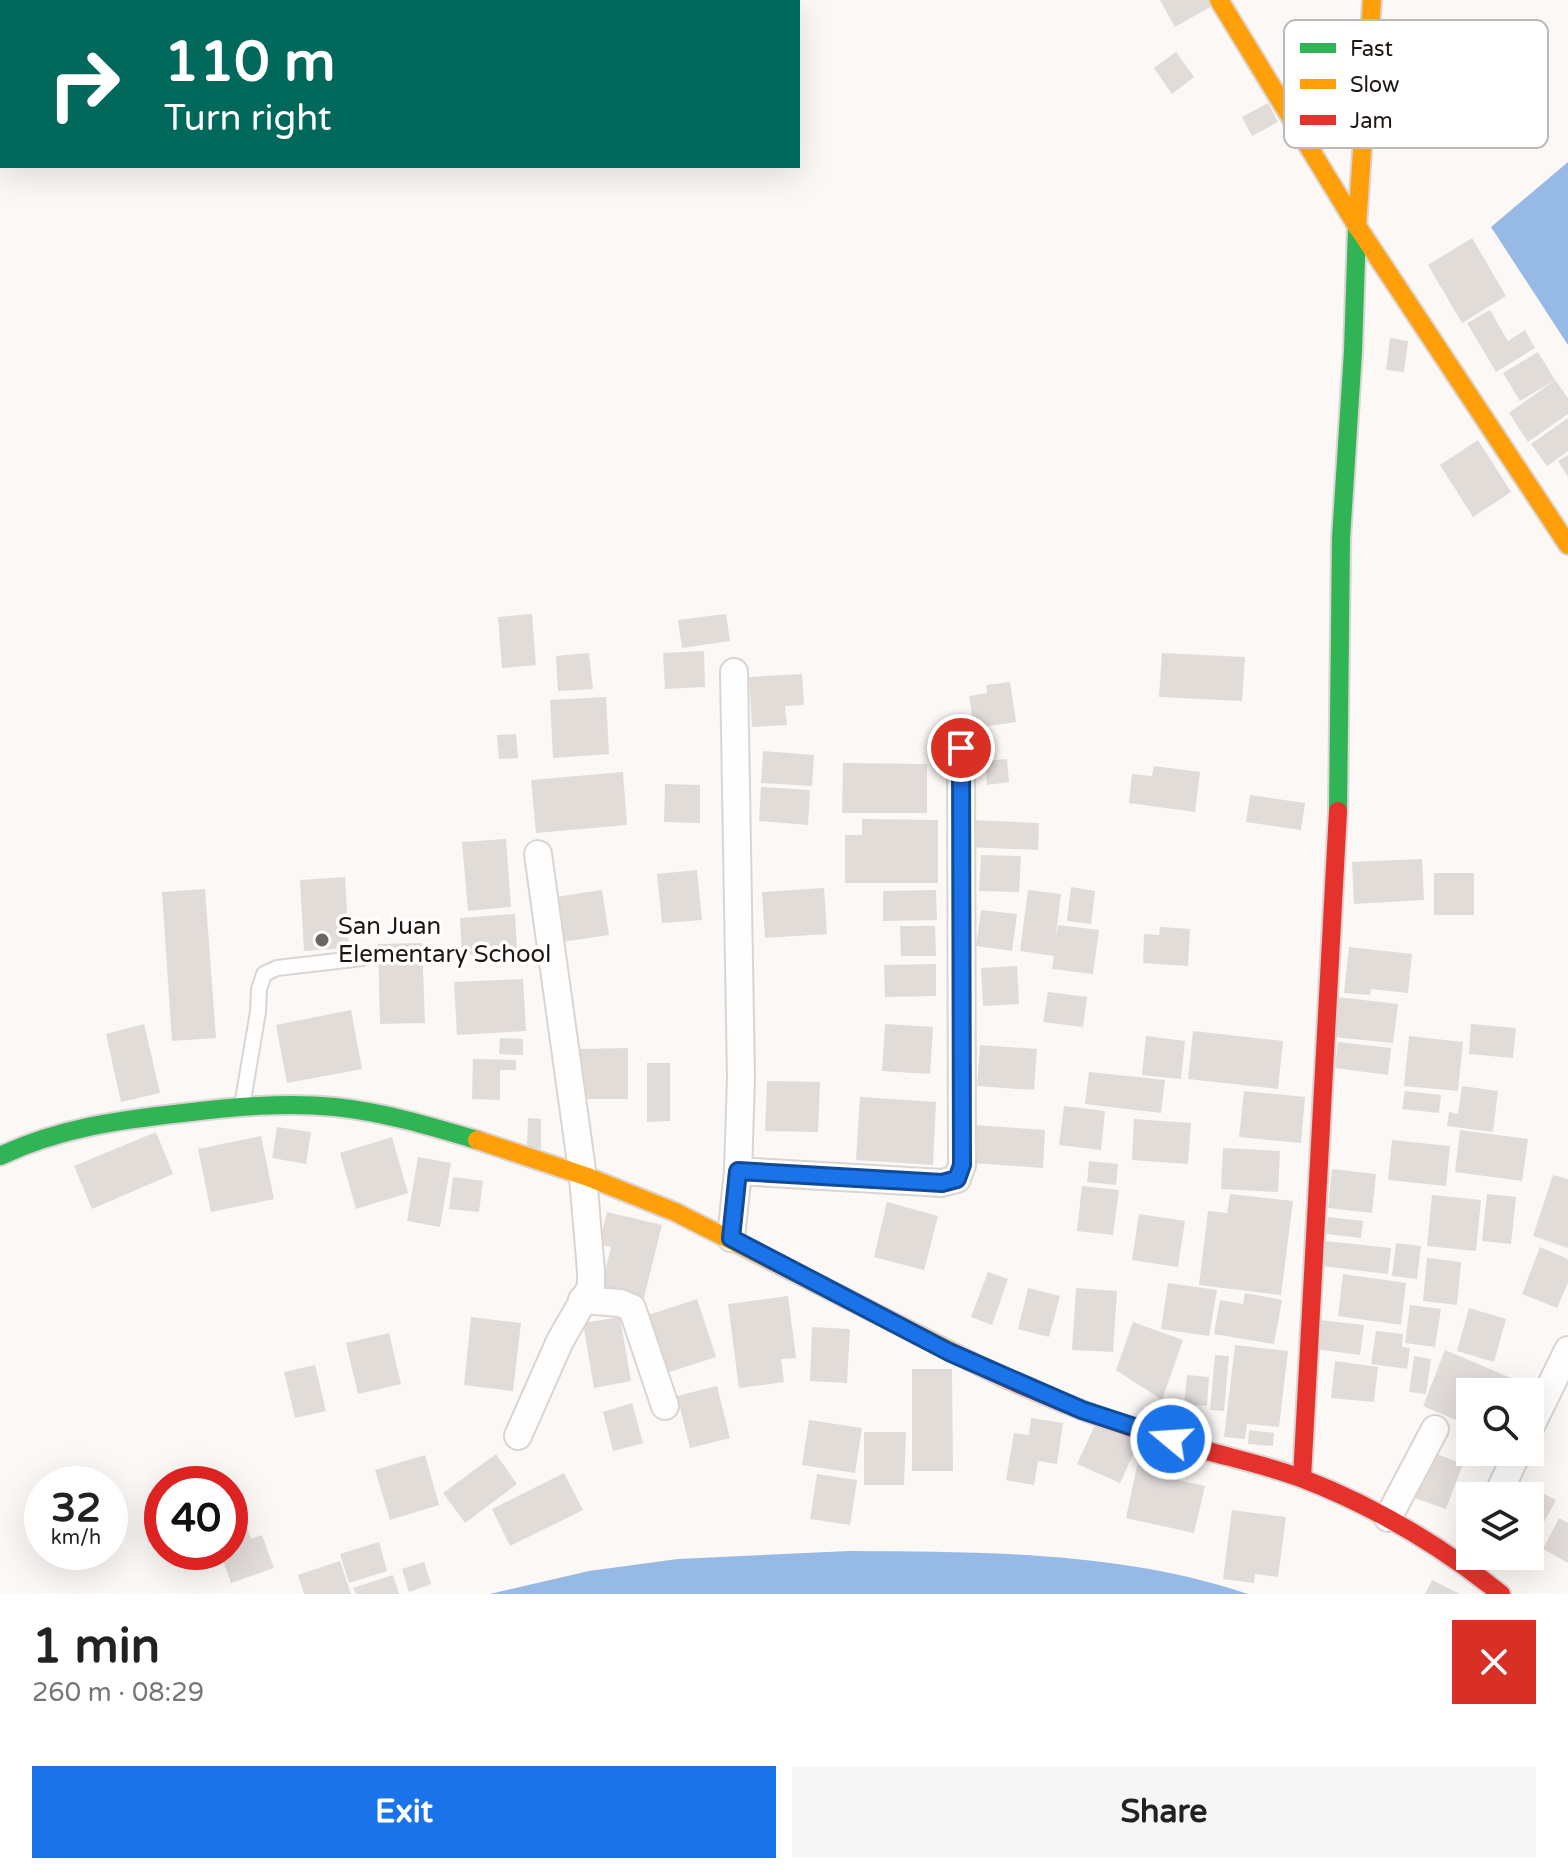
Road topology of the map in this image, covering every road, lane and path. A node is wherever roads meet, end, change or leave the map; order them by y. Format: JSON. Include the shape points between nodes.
{"nodes":[{"id":1,"x":1219,"y":0,"type":"edge"},
{"id":2,"x":1372,"y":0,"type":"edge"},
{"id":3,"x":1371,"y":20,"type":"edge"},
{"id":4,"x":1284,"y":106,"type":"edge"},
{"id":5,"x":1309,"y":148,"type":"edge"},
{"id":6,"x":1362,"y":148,"type":"edge"},
{"id":7,"x":1357,"y":226,"type":"junction"},
{"id":8,"x":1568,"y":545,"type":"edge"},
{"id":9,"x":734,"y":672,"type":"dead end"},
{"id":10,"x":961,"y":748,"type":"dead end"},
{"id":11,"x":538,"y":854,"type":"dead end"},
{"id":12,"x":363,"y":958,"type":"dead end"},
{"id":13,"x":242,"y":1107,"type":"junction"},
{"id":14,"x":0,"y":1156,"type":"edge"},
{"id":15,"x":738,"y":1171,"type":"junction"},
{"id":16,"x":583,"y":1177,"type":"junction"},
{"id":17,"x":731,"y":1238,"type":"junction"},
{"id":18,"x":582,"y":1300,"type":"junction"},
{"id":19,"x":1568,"y":1350,"type":"edge"},
{"id":20,"x":1544,"y":1399,"type":"edge"},
{"id":21,"x":665,"y":1406,"type":"dead end"},
{"id":22,"x":1435,"y":1429,"type":"dead end"},
{"id":23,"x":518,"y":1436,"type":"dead end"},
{"id":24,"x":1302,"y":1478,"type":"junction"},
{"id":25,"x":1388,"y":1518,"type":"junction"},
{"id":26,"x":1456,"y":1552,"type":"edge"},
{"id":27,"x":1479,"y":1570,"type":"edge"},
{"id":28,"x":1501,"y":1594,"type":"edge"}],
"edges":[{"from":1,"to":4,"type":"street"},
{"from":2,"to":3,"type":"street"},
{"from":5,"to":7,"type":"street"},
{"from":6,"to":7,"type":"street"},
{"from":7,"to":8,"type":"street"},
{"from":7,"to":24,"type":"street","via":[[1341,538],[1338,836]]},
{"from":9,"to":15,"type":"street"},
{"from":10,"to":15,"type":"street","via":[[962,1165],[957,1179],[942,1183]]},
{"from":11,"to":16,"type":"street"},
{"from":12,"to":13,"type":"lane","via":[[264,974]]},
{"from":13,"to":14,"type":"street","via":[[109,1120],[38,1139]]},
{"from":13,"to":16,"type":"street","via":[[333,1107],[385,1115]]},
{"from":15,"to":17,"type":"street"},
{"from":16,"to":17,"type":"street"},
{"from":16,"to":18,"type":"street","via":[[591,1287]]},
{"from":17,"to":24,"type":"street","via":[[949,1352],[1082,1410]]},
{"from":18,"to":21,"type":"street","via":[[632,1308]]},
{"from":18,"to":23,"type":"street"},
{"from":19,"to":20,"type":"street"},
{"from":22,"to":25,"type":"street"},
{"from":24,"to":25,"type":"street"},
{"from":25,"to":26,"type":"street"},
{"from":27,"to":28,"type":"street"}]}
